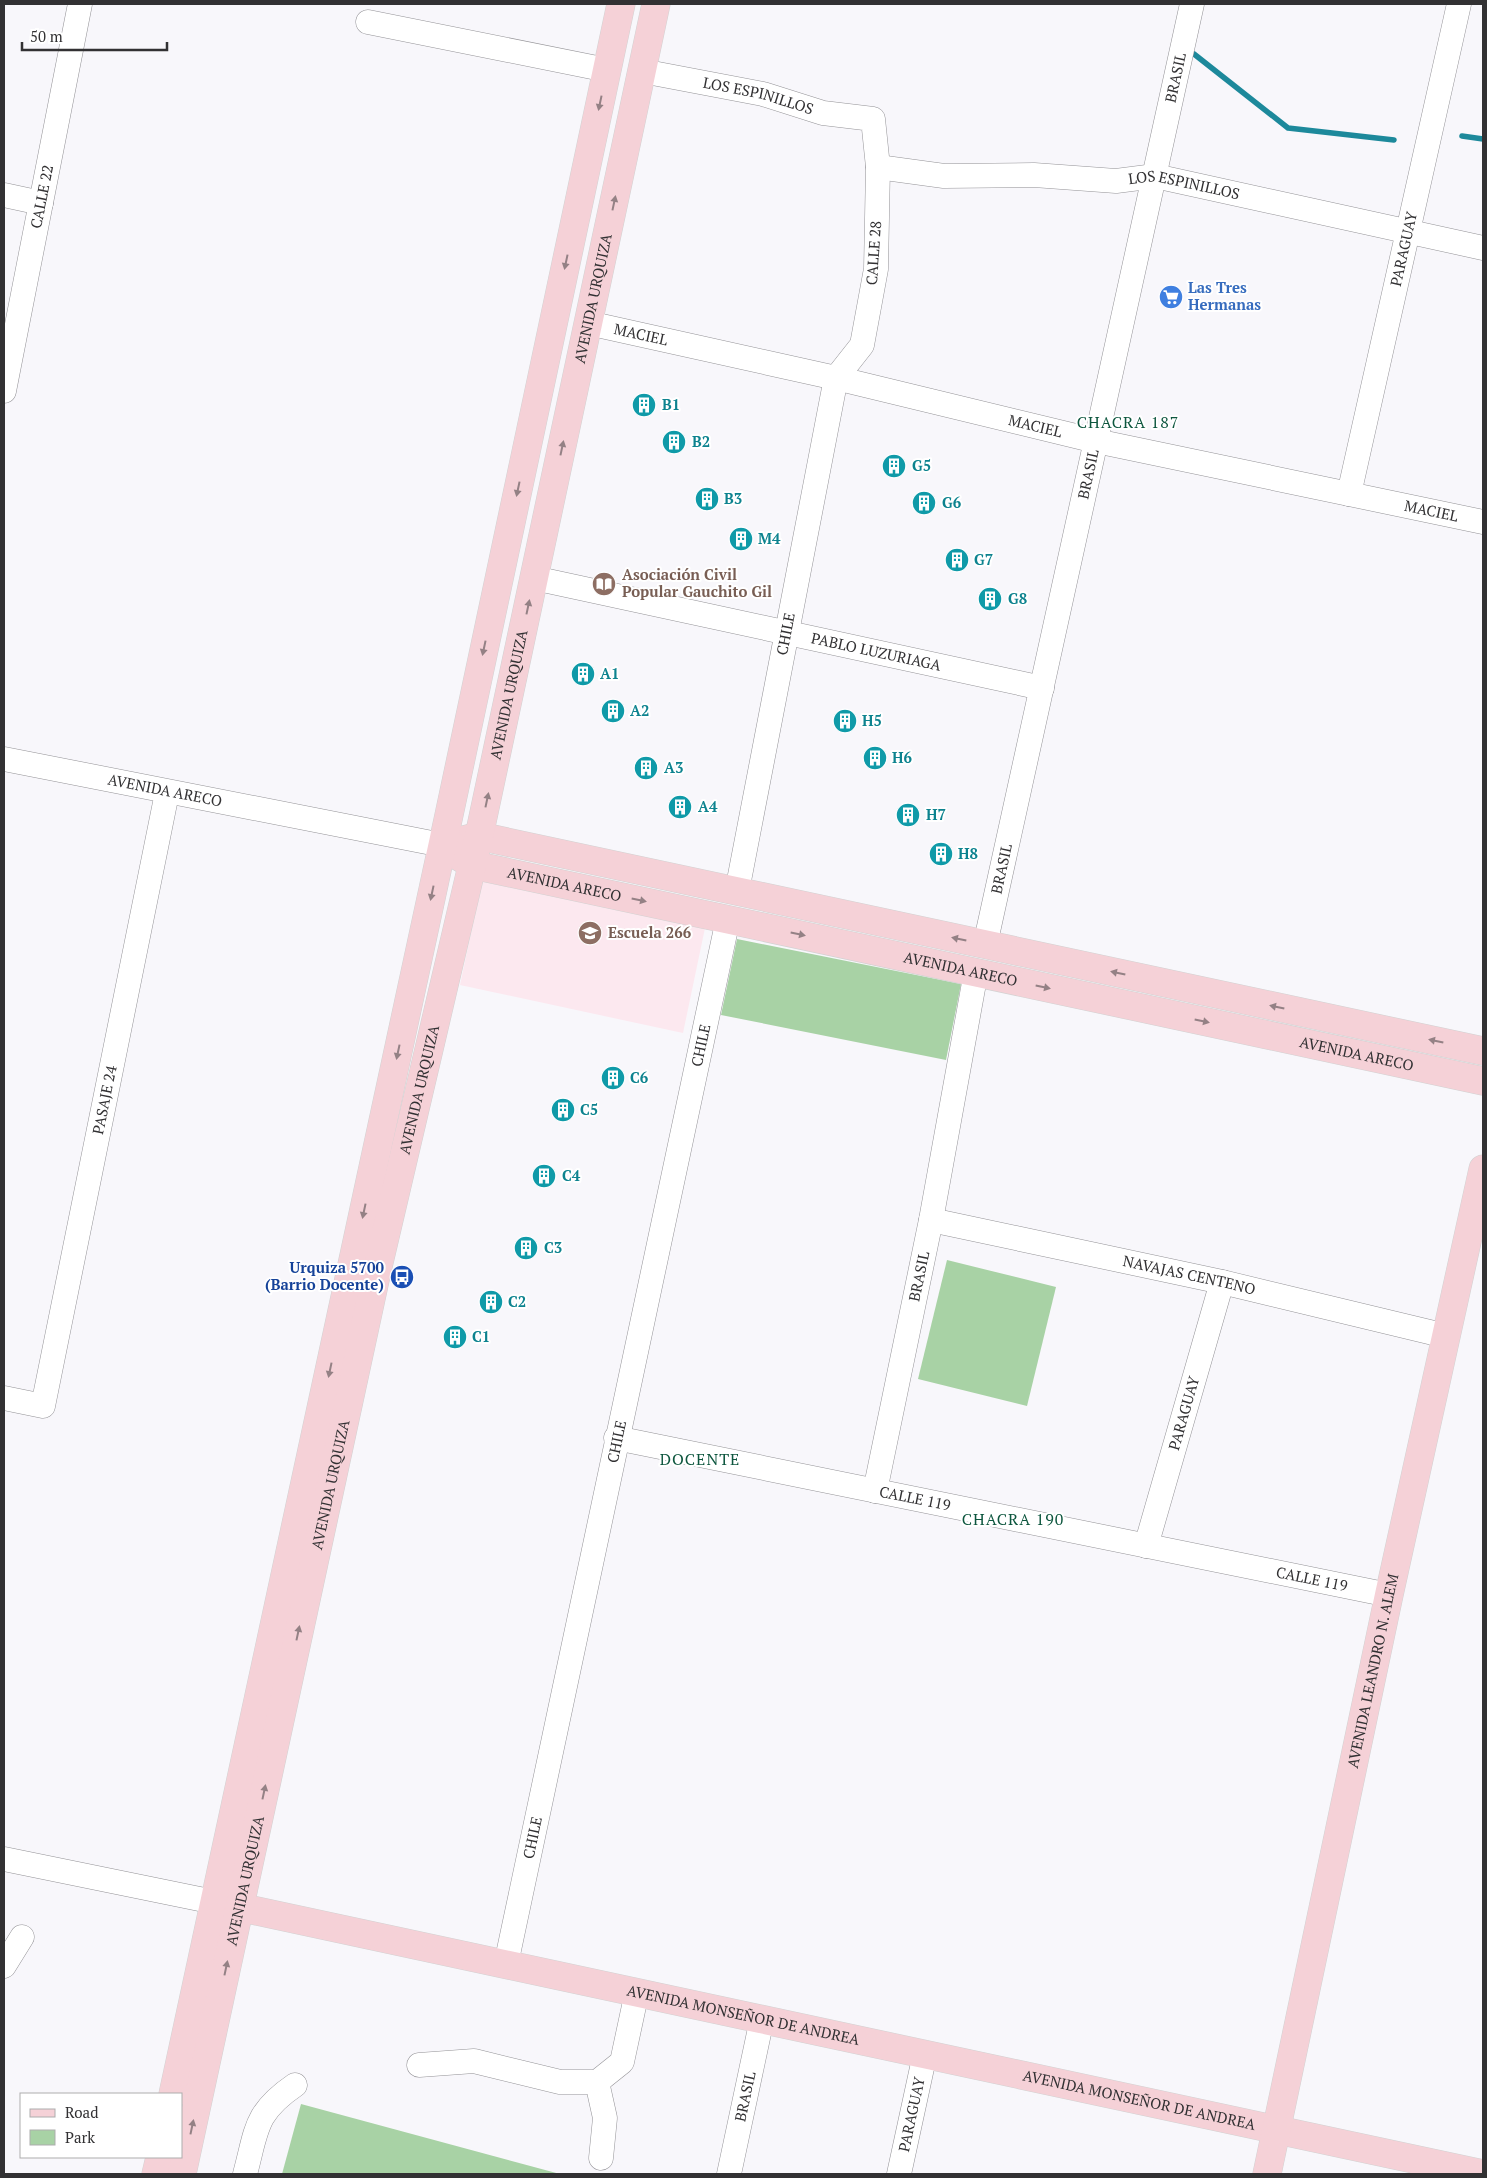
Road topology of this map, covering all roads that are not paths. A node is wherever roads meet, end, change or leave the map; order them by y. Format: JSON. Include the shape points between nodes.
{"nodes":[{"id":1,"x":80,"y":4,"type":"edge"},
{"id":2,"x":621,"y":4,"type":"edge"},
{"id":3,"x":656,"y":4,"type":"edge"},
{"id":4,"x":1192,"y":4,"type":"edge"},
{"id":5,"x":1459,"y":4,"type":"edge"},
{"id":6,"x":368,"y":22,"type":"dead end"},
{"id":7,"x":607,"y":70,"type":"junction"},
{"id":8,"x":642,"y":70,"type":"junction"},
{"id":9,"x":874,"y":119,"type":"joint"},
{"id":10,"x":878,"y":168,"type":"junction"},
{"id":11,"x":1155,"y":176,"type":"junction"},
{"id":12,"x":4,"y":195,"type":"edge"},
{"id":13,"x":41,"y":203,"type":"junction"},
{"id":14,"x":1409,"y":232,"type":"junction"},
{"id":15,"x":1483,"y":248,"type":"edge"},
{"id":16,"x":588,"y":323,"type":"junction"},
{"id":17,"x":836,"y":378,"type":"junction"},
{"id":18,"x":4,"y":391,"type":"edge"},
{"id":19,"x":1096,"y":441,"type":"junction"},
{"id":20,"x":1349,"y":494,"type":"junction"},
{"id":21,"x":1483,"y":522,"type":"edge"},
{"id":22,"x":534,"y":578,"type":"junction"},
{"id":23,"x":787,"y":633,"type":"junction"},
{"id":24,"x":1042,"y":688,"type":"junction"},
{"id":25,"x":4,"y":760,"type":"edge"},
{"id":26,"x":167,"y":793,"type":"junction"},
{"id":27,"x":480,"y":836,"type":"junction"},
{"id":28,"x":442,"y":846,"type":"junction"},
{"id":29,"x":473,"y":865,"type":"junction"},
{"id":30,"x":737,"y":891,"type":"junction"},
{"id":31,"x":728,"y":919,"type":"junction"},
{"id":32,"x":985,"y":945,"type":"junction"},
{"id":33,"x":976,"y":972,"type":"junction"},
{"id":34,"x":1483,"y":1051,"type":"edge"},
{"id":35,"x":1483,"y":1081,"type":"edge"},
{"id":36,"x":1483,"y":1169,"type":"edge"},
{"id":37,"x":930,"y":1220,"type":"junction"},
{"id":38,"x":1222,"y":1282,"type":"junction"},
{"id":39,"x":1446,"y":1336,"type":"junction"},
{"id":40,"x":4,"y":1398,"type":"edge"},
{"id":41,"x":616,"y":1438,"type":"junction"},
{"id":42,"x":876,"y":1491,"type":"junction"},
{"id":43,"x":1146,"y":1546,"type":"junction"},
{"id":44,"x":1390,"y":1595,"type":"junction"},
{"id":45,"x":4,"y":1859,"type":"edge"},
{"id":46,"x":226,"y":1904,"type":"junction"},
{"id":47,"x":22,"y":1937,"type":"dead end"},
{"id":48,"x":506,"y":1964,"type":"junction"},
{"id":49,"x":4,"y":1966,"type":"edge"},
{"id":50,"x":637,"y":1992,"type":"junction"},
{"id":51,"x":762,"y":2019,"type":"junction"},
{"id":52,"x":925,"y":2054,"type":"junction"},
{"id":53,"x":419,"y":2065,"type":"dead end"},
{"id":54,"x":597,"y":2082,"type":"junction"},
{"id":55,"x":295,"y":2086,"type":"dead end"},
{"id":56,"x":173,"y":2093,"type":"edge"},
{"id":57,"x":1277,"y":2129,"type":"junction"},
{"id":58,"x":160,"y":2158,"type":"edge"},
{"id":59,"x":601,"y":2158,"type":"dead end"},
{"id":60,"x":156,"y":2174,"type":"edge"},
{"id":61,"x":182,"y":2174,"type":"edge"},
{"id":62,"x":245,"y":2174,"type":"edge"},
{"id":63,"x":729,"y":2174,"type":"edge"},
{"id":64,"x":899,"y":2174,"type":"edge"},
{"id":65,"x":1268,"y":2174,"type":"edge"},
{"id":66,"x":1483,"y":2174,"type":"edge"}],
"edges":[{"from":1,"to":13,"type":"street","name":"CALLE 22"},
{"from":2,"to":7,"type":"main road","name":"AVENIDA URQUIZA"},
{"from":3,"to":8,"type":"main road","name":"AVENIDA URQUIZA"},
{"from":4,"to":11,"type":"street","name":"BRASIL"},
{"from":5,"to":14,"type":"street","name":"PARAGUAY"},
{"from":6,"to":7,"type":"street"},
{"from":7,"to":28,"type":"main road","name":"AVENIDA URQUIZA","one_way":true},
{"from":8,"to":9,"type":"street","name":"LOS ESPINILLOS","via":[[763,94],[823,113]]},
{"from":16,"to":8,"type":"main road","name":"AVENIDA URQUIZA","one_way":true},
{"from":9,"to":10,"type":"street","name":"CALLE 28"},
{"from":10,"to":11,"type":"street","name":"LOS ESPINILLOS","via":[[944,176],[1034,174],[1116,181]]},
{"from":10,"to":17,"type":"street","name":"CALLE 28","via":[[876,269],[862,345]]},
{"from":11,"to":14,"type":"street","name":"LOS ESPINILLOS"},
{"from":11,"to":19,"type":"street","name":"BRASIL"},
{"from":12,"to":13,"type":"street"},
{"from":13,"to":18,"type":"street","name":"CALLE 22"},
{"from":14,"to":15,"type":"street","name":"LOS ESPINILLOS"},
{"from":14,"to":20,"type":"street","name":"PARAGUAY"},
{"from":16,"to":17,"type":"street","name":"MACIEL"},
{"from":22,"to":16,"type":"main road","name":"AVENIDA URQUIZA","one_way":true},
{"from":17,"to":19,"type":"street","name":"MACIEL"},
{"from":17,"to":23,"type":"street","name":"CHILE"},
{"from":19,"to":20,"type":"street","name":"MACIEL"},
{"from":19,"to":24,"type":"street","name":"BRASIL"},
{"from":20,"to":21,"type":"street","name":"MACIEL"},
{"from":22,"to":23,"type":"street","name":"PABLO LUZURIAGA"},
{"from":27,"to":22,"type":"main road","name":"AVENIDA URQUIZA","one_way":true},
{"from":23,"to":24,"type":"street","name":"PABLO LUZURIAGA"},
{"from":23,"to":30,"type":"street","name":"CHILE"},
{"from":24,"to":32,"type":"street","name":"BRASIL"},
{"from":25,"to":26,"type":"street","name":"AVENIDA ARECO"},
{"from":26,"to":28,"type":"street","name":"AVENIDA ARECO"},
{"from":26,"to":40,"type":"street","name":"PASAJE 24","via":[[43,1406]]},
{"from":27,"to":28,"type":"main road","name":"AVENIDA ARECO"},
{"from":27,"to":29,"type":"main road","name":"AVENIDA URQUIZA"},
{"from":27,"to":30,"type":"main road","name":"AVENIDA ARECO"},
{"from":28,"to":29,"type":"main road","name":"AVENIDA ARECO"},
{"from":28,"to":46,"type":"main road","name":"AVENIDA URQUIZA","one_way":true},
{"from":29,"to":31,"type":"main road","name":"AVENIDA ARECO","one_way":true},
{"from":46,"to":29,"type":"main road","name":"AVENIDA URQUIZA","one_way":true},
{"from":32,"to":30,"type":"main road","name":"AVENIDA ARECO","one_way":true},
{"from":31,"to":33,"type":"main road","name":"AVENIDA ARECO","one_way":true},
{"from":31,"to":41,"type":"street","name":"CHILE"},
{"from":34,"to":32,"type":"main road","name":"AVENIDA ARECO","one_way":true},
{"from":33,"to":35,"type":"main road","name":"AVENIDA ARECO","one_way":true},
{"from":33,"to":37,"type":"street","name":"BRASIL"},
{"from":36,"to":39,"type":"main road","name":"AVENIDA LEANDRO N. ALEM"},
{"from":37,"to":38,"type":"street","name":"NAVAJAS CENTENO"},
{"from":37,"to":42,"type":"street","name":"BRASIL"},
{"from":38,"to":39,"type":"street","name":"NAVAJAS CENTENO"},
{"from":38,"to":43,"type":"street","name":"PARAGUAY"},
{"from":39,"to":44,"type":"main road","name":"AVENIDA LEANDRO N. ALEM"},
{"from":41,"to":42,"type":"street","name":"CALLE 119"},
{"from":41,"to":48,"type":"street","name":"CHILE"},
{"from":42,"to":43,"type":"street","name":"CALLE 119"},
{"from":43,"to":44,"type":"street","name":"CALLE 119"},
{"from":44,"to":57,"type":"main road","name":"AVENIDA LEANDRO N. ALEM"},
{"from":45,"to":46,"type":"street","name":"AVENIDA MONSEÑOR DE ANDREA"},
{"from":46,"to":48,"type":"main road","name":"AVENIDA MONSEÑOR DE ANDREA"},
{"from":46,"to":56,"type":"main road","name":"AVENIDA URQUIZA"},
{"from":61,"to":46,"type":"main road","name":"AVENIDA URQUIZA","one_way":true},
{"from":47,"to":49,"type":"street"},
{"from":48,"to":50,"type":"main road","name":"AVENIDA MONSEÑOR DE ANDREA"},
{"from":50,"to":51,"type":"main road","name":"AVENIDA MONSEÑOR DE ANDREA"},
{"from":50,"to":54,"type":"street","via":[[622,2062]]},
{"from":51,"to":52,"type":"main road","name":"AVENIDA MONSEÑOR DE ANDREA"},
{"from":51,"to":63,"type":"street","name":"BRASIL"},
{"from":52,"to":57,"type":"main road","name":"AVENIDA MONSEÑOR DE ANDREA"},
{"from":52,"to":64,"type":"street","name":"PARAGUAY"},
{"from":53,"to":54,"type":"street","via":[[474,2061],[560,2082]]},
{"from":54,"to":59,"type":"street","via":[[605,2118]]},
{"from":55,"to":62,"type":"street","via":[[275,2099],[259,2119]]},
{"from":57,"to":65,"type":"main road","name":"AVENIDA LEANDRO N. ALEM"},
{"from":57,"to":66,"type":"main road","name":"AVENIDA MONSEÑOR DE ANDREA"},
{"from":58,"to":60,"type":"main road"}]}
